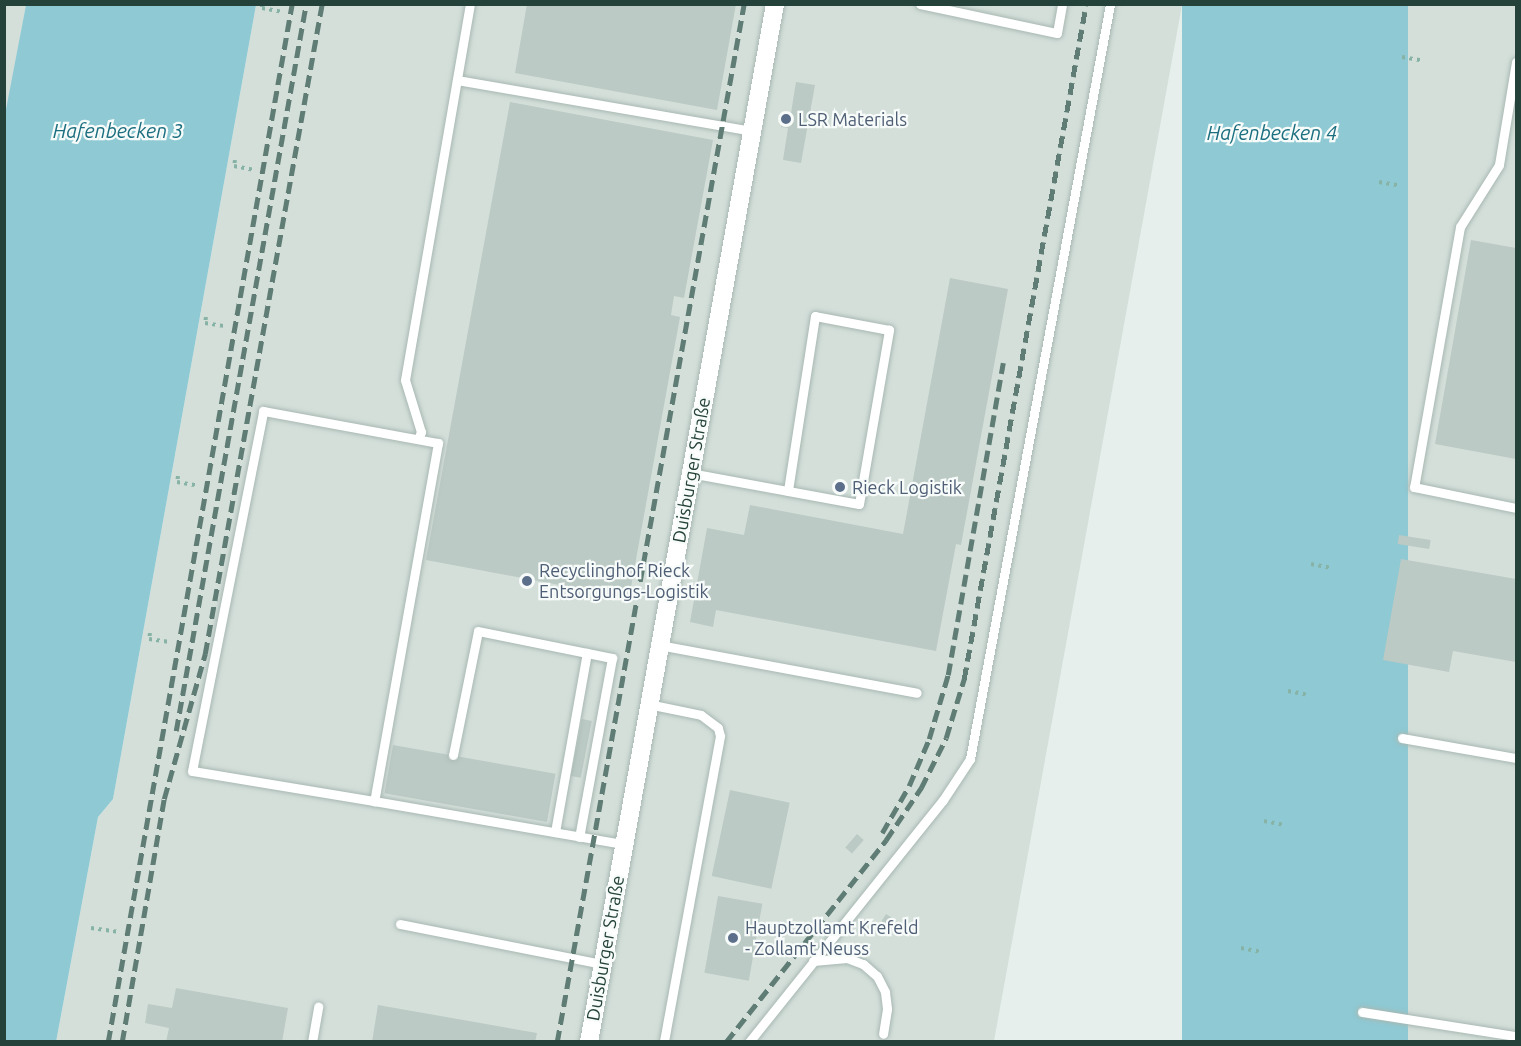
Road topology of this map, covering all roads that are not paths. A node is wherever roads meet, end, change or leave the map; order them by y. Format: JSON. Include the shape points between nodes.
{"nodes":[{"id":1,"x":470,"y":4,"type":"edge"},
{"id":2,"x":775,"y":4,"type":"edge"},
{"id":3,"x":920,"y":4,"type":"edge"},
{"id":4,"x":1062,"y":4,"type":"edge"},
{"id":5,"x":1110,"y":4,"type":"edge"},
{"id":6,"x":1516,"y":62,"type":"edge"},
{"id":7,"x":457,"y":80,"type":"junction"},
{"id":8,"x":752,"y":131,"type":"junction"},
{"id":9,"x":418,"y":439,"type":"junction"},
{"id":10,"x":690,"y":473,"type":"junction"},
{"id":11,"x":788,"y":491,"type":"junction"},
{"id":12,"x":1516,"y":508,"type":"edge"},
{"id":13,"x":659,"y":645,"type":"junction"},
{"id":14,"x":587,"y":652,"type":"junction"},
{"id":15,"x":917,"y":693,"type":"dead end"},
{"id":16,"x":648,"y":704,"type":"junction"},
{"id":17,"x":1402,"y":738,"type":"dead end"},
{"id":18,"x":453,"y":755,"type":"dead end"},
{"id":19,"x":1516,"y":758,"type":"edge"},
{"id":20,"x":374,"y":801,"type":"junction"},
{"id":21,"x":555,"y":832,"type":"junction"},
{"id":22,"x":579,"y":837,"type":"junction"},
{"id":23,"x":623,"y":844,"type":"junction"},
{"id":24,"x":400,"y":924,"type":"dead end"},
{"id":25,"x":813,"y":961,"type":"junction"},
{"id":26,"x":602,"y":964,"type":"junction"},
{"id":27,"x":318,"y":1007,"type":"dead end"},
{"id":28,"x":1362,"y":1012,"type":"dead end"},
{"id":29,"x":883,"y":1034,"type":"dead end"},
{"id":30,"x":1516,"y":1036,"type":"edge"},
{"id":31,"x":312,"y":1041,"type":"edge"},
{"id":32,"x":589,"y":1041,"type":"edge"},
{"id":33,"x":664,"y":1041,"type":"edge"},
{"id":34,"x":749,"y":1041,"type":"edge"}],
"edges":[{"from":1,"to":7,"type":"lane"},
{"from":2,"to":8,"type":"street","name":"Duisburger Straße"},
{"from":3,"to":4,"type":"lane","via":[[1057,33]]},
{"from":5,"to":25,"type":"lane","via":[[970,759],[943,800]]},
{"from":6,"to":12,"type":"lane","via":[[1499,165],[1460,227],[1414,487]]},
{"from":7,"to":8,"type":"lane"},
{"from":7,"to":9,"type":"lane","via":[[405,380],[421,432]]},
{"from":8,"to":10,"type":"street","name":"Duisburger Straße"},
{"from":9,"to":20,"type":"lane","via":[[438,443]]},
{"from":9,"to":20,"type":"lane","via":[[263,411],[192,771]]},
{"from":10,"to":11,"type":"lane"},
{"from":10,"to":13,"type":"street","name":"Duisburger Straße"},
{"from":11,"to":11,"type":"lane","via":[[859,504],[889,330],[815,316]]},
{"from":13,"to":15,"type":"lane"},
{"from":13,"to":16,"type":"street","name":"Duisburger Straße"},
{"from":14,"to":18,"type":"lane","via":[[478,631]]},
{"from":14,"to":21,"type":"lane"},
{"from":14,"to":22,"type":"lane","via":[[612,658]]},
{"from":16,"to":23,"type":"street","name":"Duisburger Straße"},
{"from":16,"to":33,"type":"lane","via":[[701,715],[717,728],[720,736]]},
{"from":17,"to":19,"type":"lane"},
{"from":20,"to":21,"type":"lane"},
{"from":21,"to":22,"type":"lane"},
{"from":22,"to":23,"type":"lane"},
{"from":23,"to":26,"type":"street","name":"Duisburger Straße"},
{"from":24,"to":26,"type":"lane"},
{"from":25,"to":29,"type":"lane","via":[[847,958],[863,964],[876,976],[885,992]]},
{"from":25,"to":34,"type":"lane"},
{"from":26,"to":32,"type":"street","name":"Duisburger Straße"},
{"from":27,"to":31,"type":"lane"},
{"from":28,"to":30,"type":"lane"}]}
